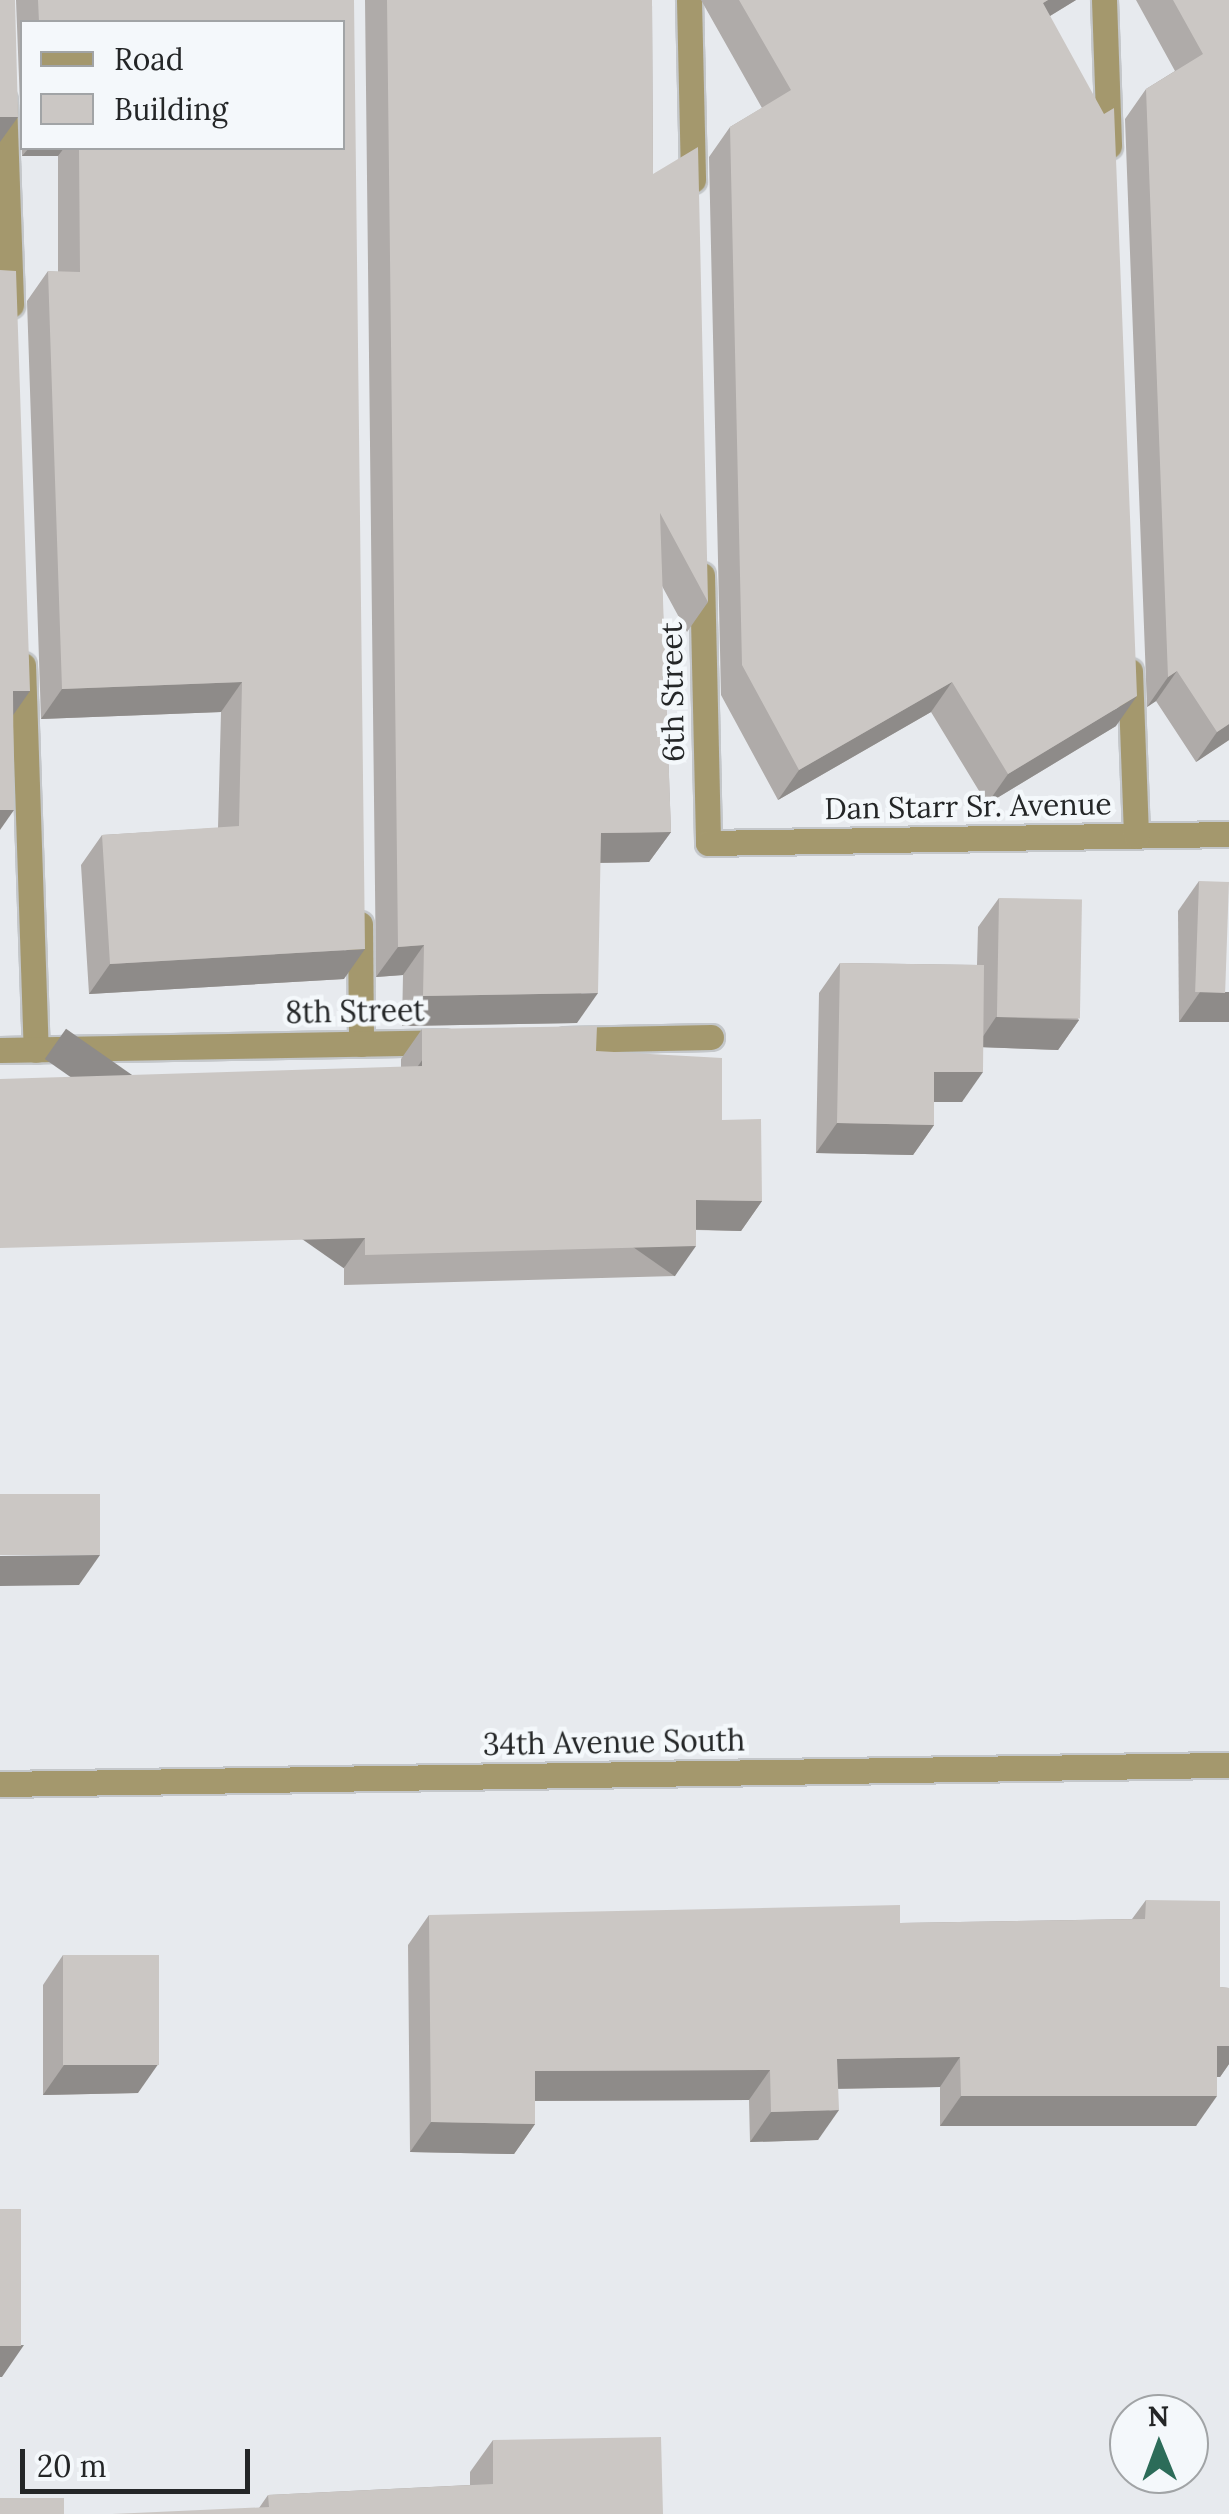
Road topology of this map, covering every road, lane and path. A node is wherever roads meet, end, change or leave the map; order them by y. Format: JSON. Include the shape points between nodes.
{"nodes":[{"id":1,"x":689,"y":0,"type":"edge"},
{"id":2,"x":1104,"y":0,"type":"edge"},
{"id":3,"x":4,"y":79,"type":"edge"},
{"id":4,"x":1111,"y":179,"type":"edge"},
{"id":5,"x":694,"y":216,"type":"edge"},
{"id":6,"x":12,"y":337,"type":"edge"},
{"id":7,"x":702,"y":549,"type":"edge"},
{"id":8,"x":22,"y":634,"type":"edge"},
{"id":9,"x":1128,"y":636,"type":"edge"},
{"id":10,"x":1229,"y":834,"type":"edge"},
{"id":11,"x":1136,"y":836,"type":"junction"},
{"id":12,"x":708,"y":843,"type":"joint"},
{"id":13,"x":360,"y":886,"type":"edge"},
{"id":14,"x":712,"y":1036,"type":"dead end"},
{"id":15,"x":536,"y":1040,"type":"edge"},
{"id":16,"x":478,"y":1042,"type":"edge"},
{"id":17,"x":362,"y":1044,"type":"junction"},
{"id":18,"x":0,"y":1050,"type":"edge"},
{"id":19,"x":36,"y":1050,"type":"junction"},
{"id":20,"x":1229,"y":1765,"type":"edge"},
{"id":21,"x":0,"y":1784,"type":"edge"}],
"edges":[{"from":1,"to":5,"type":"street"},
{"from":2,"to":4,"type":"street"},
{"from":3,"to":6,"type":"street"},
{"from":7,"to":12,"type":"street","name":"6th Street"},
{"from":8,"to":19,"type":"street"},
{"from":9,"to":11,"type":"street"},
{"from":10,"to":11,"type":"street","name":"Dan Starr Sr. Avenue"},
{"from":11,"to":12,"type":"street","name":"Dan Starr Sr. Avenue"},
{"from":13,"to":17,"type":"street"},
{"from":14,"to":15,"type":"street"},
{"from":16,"to":17,"type":"street","name":"8th Street"},
{"from":17,"to":19,"type":"street","name":"8th Street"},
{"from":18,"to":19,"type":"street","name":"8th Street"},
{"from":20,"to":21,"type":"street","name":"34th Avenue South"}]}
